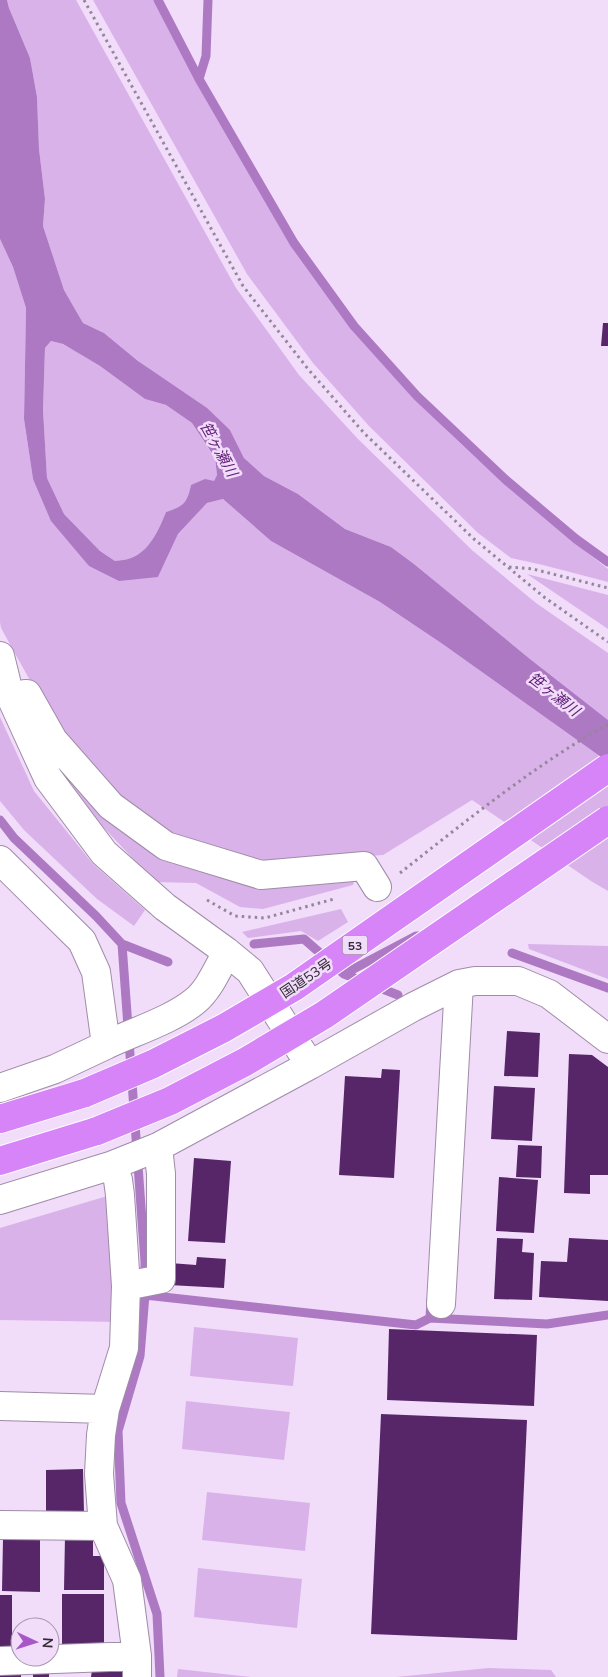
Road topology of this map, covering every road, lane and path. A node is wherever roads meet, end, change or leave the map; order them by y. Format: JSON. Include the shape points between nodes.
{"nodes":[{"id":1,"x":84,"y":0,"type":"edge"},
{"id":2,"x":508,"y":566,"type":"junction"},
{"id":3,"x":608,"y":588,"type":"edge"},
{"id":4,"x":608,"y":642,"type":"edge"},
{"id":5,"x":0,"y":656,"type":"edge"},
{"id":6,"x":9,"y":693,"type":"junction"},
{"id":7,"x":608,"y":724,"type":"edge"},
{"id":8,"x":608,"y":768,"type":"edge"},
{"id":9,"x":608,"y":820,"type":"edge"},
{"id":10,"x":448,"y":836,"type":"dead end"},
{"id":11,"x":0,"y":860,"type":"edge"},
{"id":12,"x":377,"y":887,"type":"dead end"},
{"id":13,"x":227,"y":952,"type":"junction"},
{"id":14,"x":458,"y":984,"type":"junction"},
{"id":15,"x":121,"y":1038,"type":"junction"},
{"id":16,"x":608,"y":1039,"type":"edge"},
{"id":17,"x":310,"y":1065,"type":"junction"},
{"id":18,"x":0,"y":1088,"type":"edge"},
{"id":19,"x":0,"y":1119,"type":"edge"},
{"id":20,"x":136,"y":1156,"type":"junction"},
{"id":21,"x":0,"y":1161,"type":"edge"},
{"id":22,"x":0,"y":1200,"type":"edge"},
{"id":23,"x":137,"y":1284,"type":"junction"},
{"id":24,"x":441,"y":1304,"type":"dead end"},
{"id":25,"x":0,"y":1406,"type":"edge"},
{"id":26,"x":106,"y":1408,"type":"junction"},
{"id":27,"x":0,"y":1525,"type":"edge"},
{"id":28,"x":103,"y":1526,"type":"junction"},
{"id":29,"x":0,"y":1661,"type":"edge"},
{"id":30,"x":137,"y":1667,"type":"edge"}],
"edges":[{"from":1,"to":2,"type":"path","via":[[243,286],[308,369],[364,433],[474,539]]},
{"from":2,"to":3,"type":"path"},
{"from":2,"to":4,"type":"path","via":[[544,597]]},
{"from":5,"to":6,"type":"street"},
{"from":6,"to":12,"type":"street","via":[[27,694],[53,740],[111,806],[166,846],[261,875],[364,866]]},
{"from":6,"to":13,"type":"street","via":[[48,778],[104,853],[166,907]]},
{"from":7,"to":10,"type":"path","via":[[505,792]]},
{"from":8,"to":19,"type":"highway","name":"国道53号","number":"53","bridge":true,"via":[[294,987],[224,1028],[153,1064],[85,1093]]},
{"from":9,"to":21,"type":"highway","bridge":true,"via":[[324,1015],[244,1062],[170,1101],[97,1131]]},
{"from":11,"to":15,"type":"street","via":[[82,942]]},
{"from":13,"to":15,"type":"street","via":[[195,1001],[167,1018]]},
{"from":13,"to":17,"type":"street","via":[[250,971]]},
{"from":14,"to":16,"type":"street","via":[[518,981],[549,994]]},
{"from":14,"to":17,"type":"street"},
{"from":14,"to":24,"type":"street"},
{"from":15,"to":18,"type":"street","via":[[55,1069]]},
{"from":17,"to":20,"type":"street"},
{"from":20,"to":22,"type":"street"},
{"from":20,"to":23,"type":"street","via":[[118,1180]]},
{"from":20,"to":23,"type":"street","via":[[161,1174],[161,1279]]},
{"from":23,"to":26,"type":"street","via":[[124,1348]]},
{"from":25,"to":26,"type":"street"},
{"from":26,"to":28,"type":"street","via":[[99,1474]]},
{"from":27,"to":28,"type":"street"},
{"from":28,"to":30,"type":"street","via":[[127,1580]]},
{"from":29,"to":30,"type":"street"}]}
